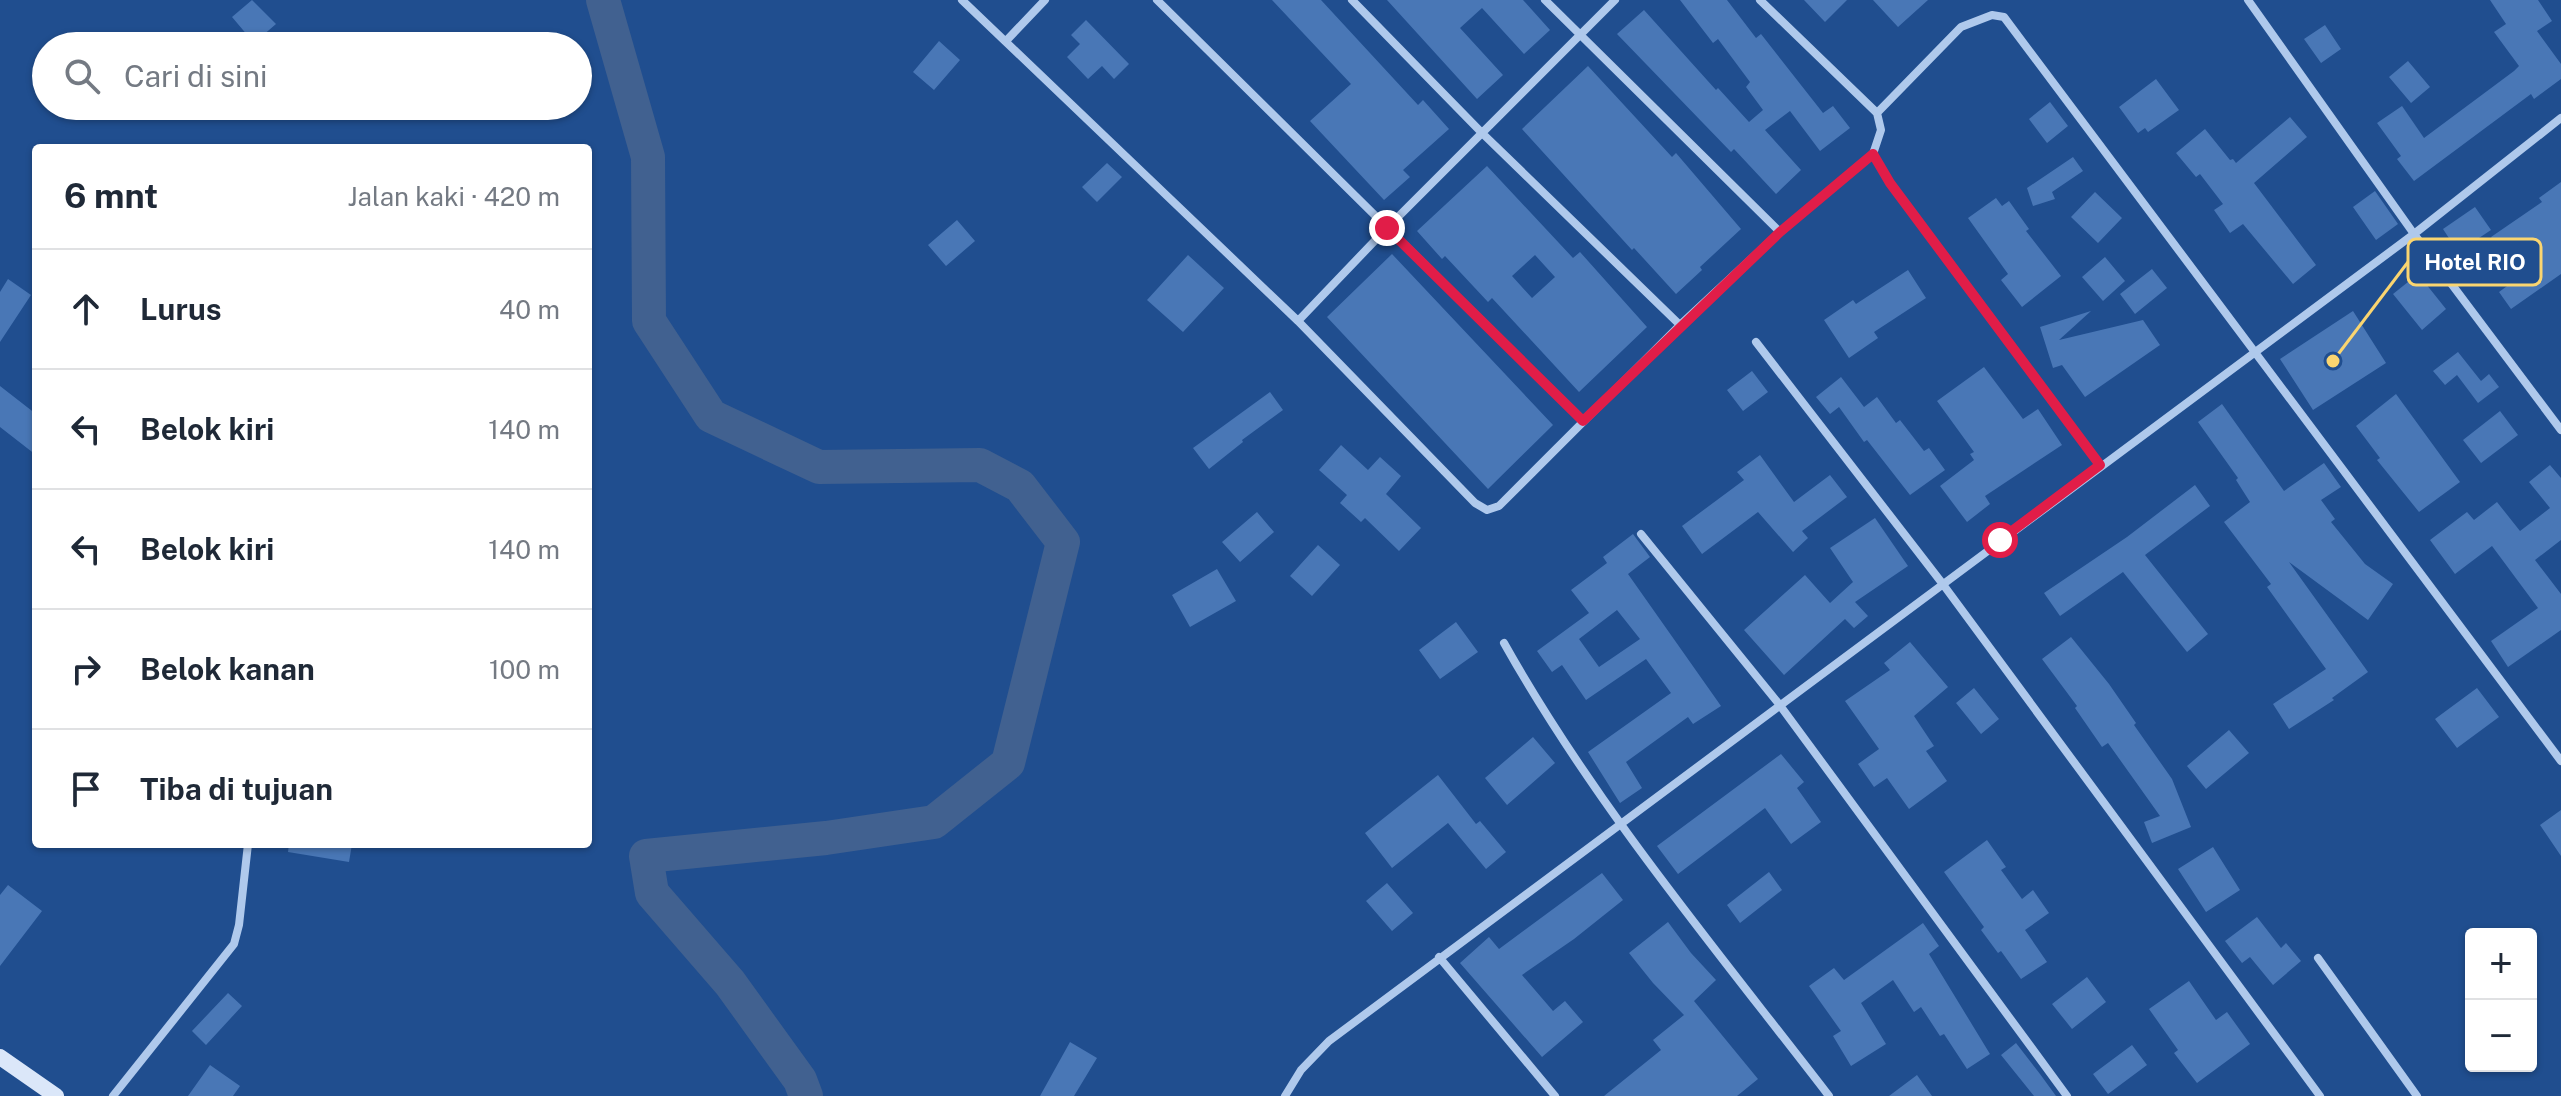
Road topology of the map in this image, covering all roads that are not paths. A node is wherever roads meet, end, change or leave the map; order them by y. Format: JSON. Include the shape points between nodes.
{"nodes":[{"id":1,"x":962,"y":0,"type":"edge"},
{"id":2,"x":1045,"y":0,"type":"edge"},
{"id":3,"x":1157,"y":0,"type":"edge"},
{"id":4,"x":1352,"y":0,"type":"edge"},
{"id":5,"x":1545,"y":0,"type":"edge"},
{"id":6,"x":1615,"y":0,"type":"edge"},
{"id":7,"x":1760,"y":0,"type":"edge"},
{"id":8,"x":2248,"y":0,"type":"edge"},
{"id":9,"x":1580,"y":35,"type":"junction"},
{"id":10,"x":1006,"y":41,"type":"junction"},
{"id":11,"x":1877,"y":113,"type":"junction"},
{"id":12,"x":2561,"y":118,"type":"edge"},
{"id":13,"x":1482,"y":133,"type":"junction"},
{"id":14,"x":1873,"y":154,"type":"junction"},
{"id":15,"x":1387,"y":228,"type":"junction"},
{"id":16,"x":1780,"y":232,"type":"junction"},
{"id":17,"x":2414,"y":234,"type":"junction"},
{"id":18,"x":1298,"y":321,"type":"junction"},
{"id":19,"x":1680,"y":325,"type":"junction"},
{"id":20,"x":1756,"y":342,"type":"dead end"},
{"id":21,"x":2254,"y":351,"type":"junction"},
{"id":22,"x":1583,"y":421,"type":"junction"},
{"id":23,"x":2561,"y":430,"type":"edge"},
{"id":24,"x":2100,"y":465,"type":"junction"},
{"id":25,"x":1641,"y":534,"type":"dead end"},
{"id":26,"x":1942,"y":583,"type":"junction"},
{"id":27,"x":1504,"y":643,"type":"dead end"},
{"id":28,"x":1779,"y":704,"type":"junction"},
{"id":29,"x":2561,"y":761,"type":"edge"},
{"id":30,"x":1620,"y":825,"type":"junction"},
{"id":31,"x":248,"y":848,"type":"edge"},
{"id":32,"x":1439,"y":957,"type":"junction"},
{"id":33,"x":2318,"y":958,"type":"dead end"},
{"id":34,"x":0,"y":1057,"type":"edge"},
{"id":35,"x":1288,"y":1094,"type":"edge"},
{"id":36,"x":56,"y":1096,"type":"edge"},
{"id":37,"x":113,"y":1096,"type":"edge"},
{"id":38,"x":1555,"y":1096,"type":"edge"},
{"id":39,"x":1829,"y":1096,"type":"edge"},
{"id":40,"x":2067,"y":1096,"type":"edge"},
{"id":41,"x":2320,"y":1096,"type":"edge"},
{"id":42,"x":2417,"y":1096,"type":"edge"}],
"edges":[{"from":1,"to":10,"type":"street"},
{"from":2,"to":10,"type":"street"},
{"from":3,"to":15,"type":"street"},
{"from":4,"to":13,"type":"street"},
{"from":5,"to":9,"type":"street"},
{"from":6,"to":9,"type":"street"},
{"from":7,"to":11,"type":"street"},
{"from":8,"to":17,"type":"street"},
{"from":9,"to":13,"type":"street"},
{"from":9,"to":16,"type":"street"},
{"from":10,"to":18,"type":"street"},
{"from":11,"to":14,"type":"street","via":[[1881,130]]},
{"from":11,"to":21,"type":"street","via":[[1961,27],[1992,15],[2004,17]]},
{"from":12,"to":17,"type":"street"},
{"from":13,"to":15,"type":"street"},
{"from":13,"to":19,"type":"street"},
{"from":14,"to":16,"type":"street"},
{"from":14,"to":24,"type":"street"},
{"from":15,"to":18,"type":"street"},
{"from":15,"to":22,"type":"street"},
{"from":16,"to":19,"type":"street"},
{"from":17,"to":21,"type":"street"},
{"from":17,"to":23,"type":"street"},
{"from":18,"to":22,"type":"street","via":[[1481,508],[1499,506]]},
{"from":19,"to":22,"type":"street"},
{"from":20,"to":26,"type":"street"},
{"from":21,"to":24,"type":"street"},
{"from":21,"to":29,"type":"street"},
{"from":24,"to":26,"type":"street"},
{"from":25,"to":28,"type":"street"},
{"from":26,"to":28,"type":"street"},
{"from":26,"to":41,"type":"street"},
{"from":27,"to":30,"type":"street"},
{"from":28,"to":30,"type":"street"},
{"from":28,"to":40,"type":"street"},
{"from":30,"to":32,"type":"street"},
{"from":30,"to":39,"type":"street"},
{"from":31,"to":37,"type":"street","via":[[234,944]]},
{"from":32,"to":35,"type":"street","via":[[1329,1041],[1301,1070]]},
{"from":32,"to":38,"type":"street"},
{"from":33,"to":42,"type":"street"},
{"from":34,"to":36,"type":"street"}]}
